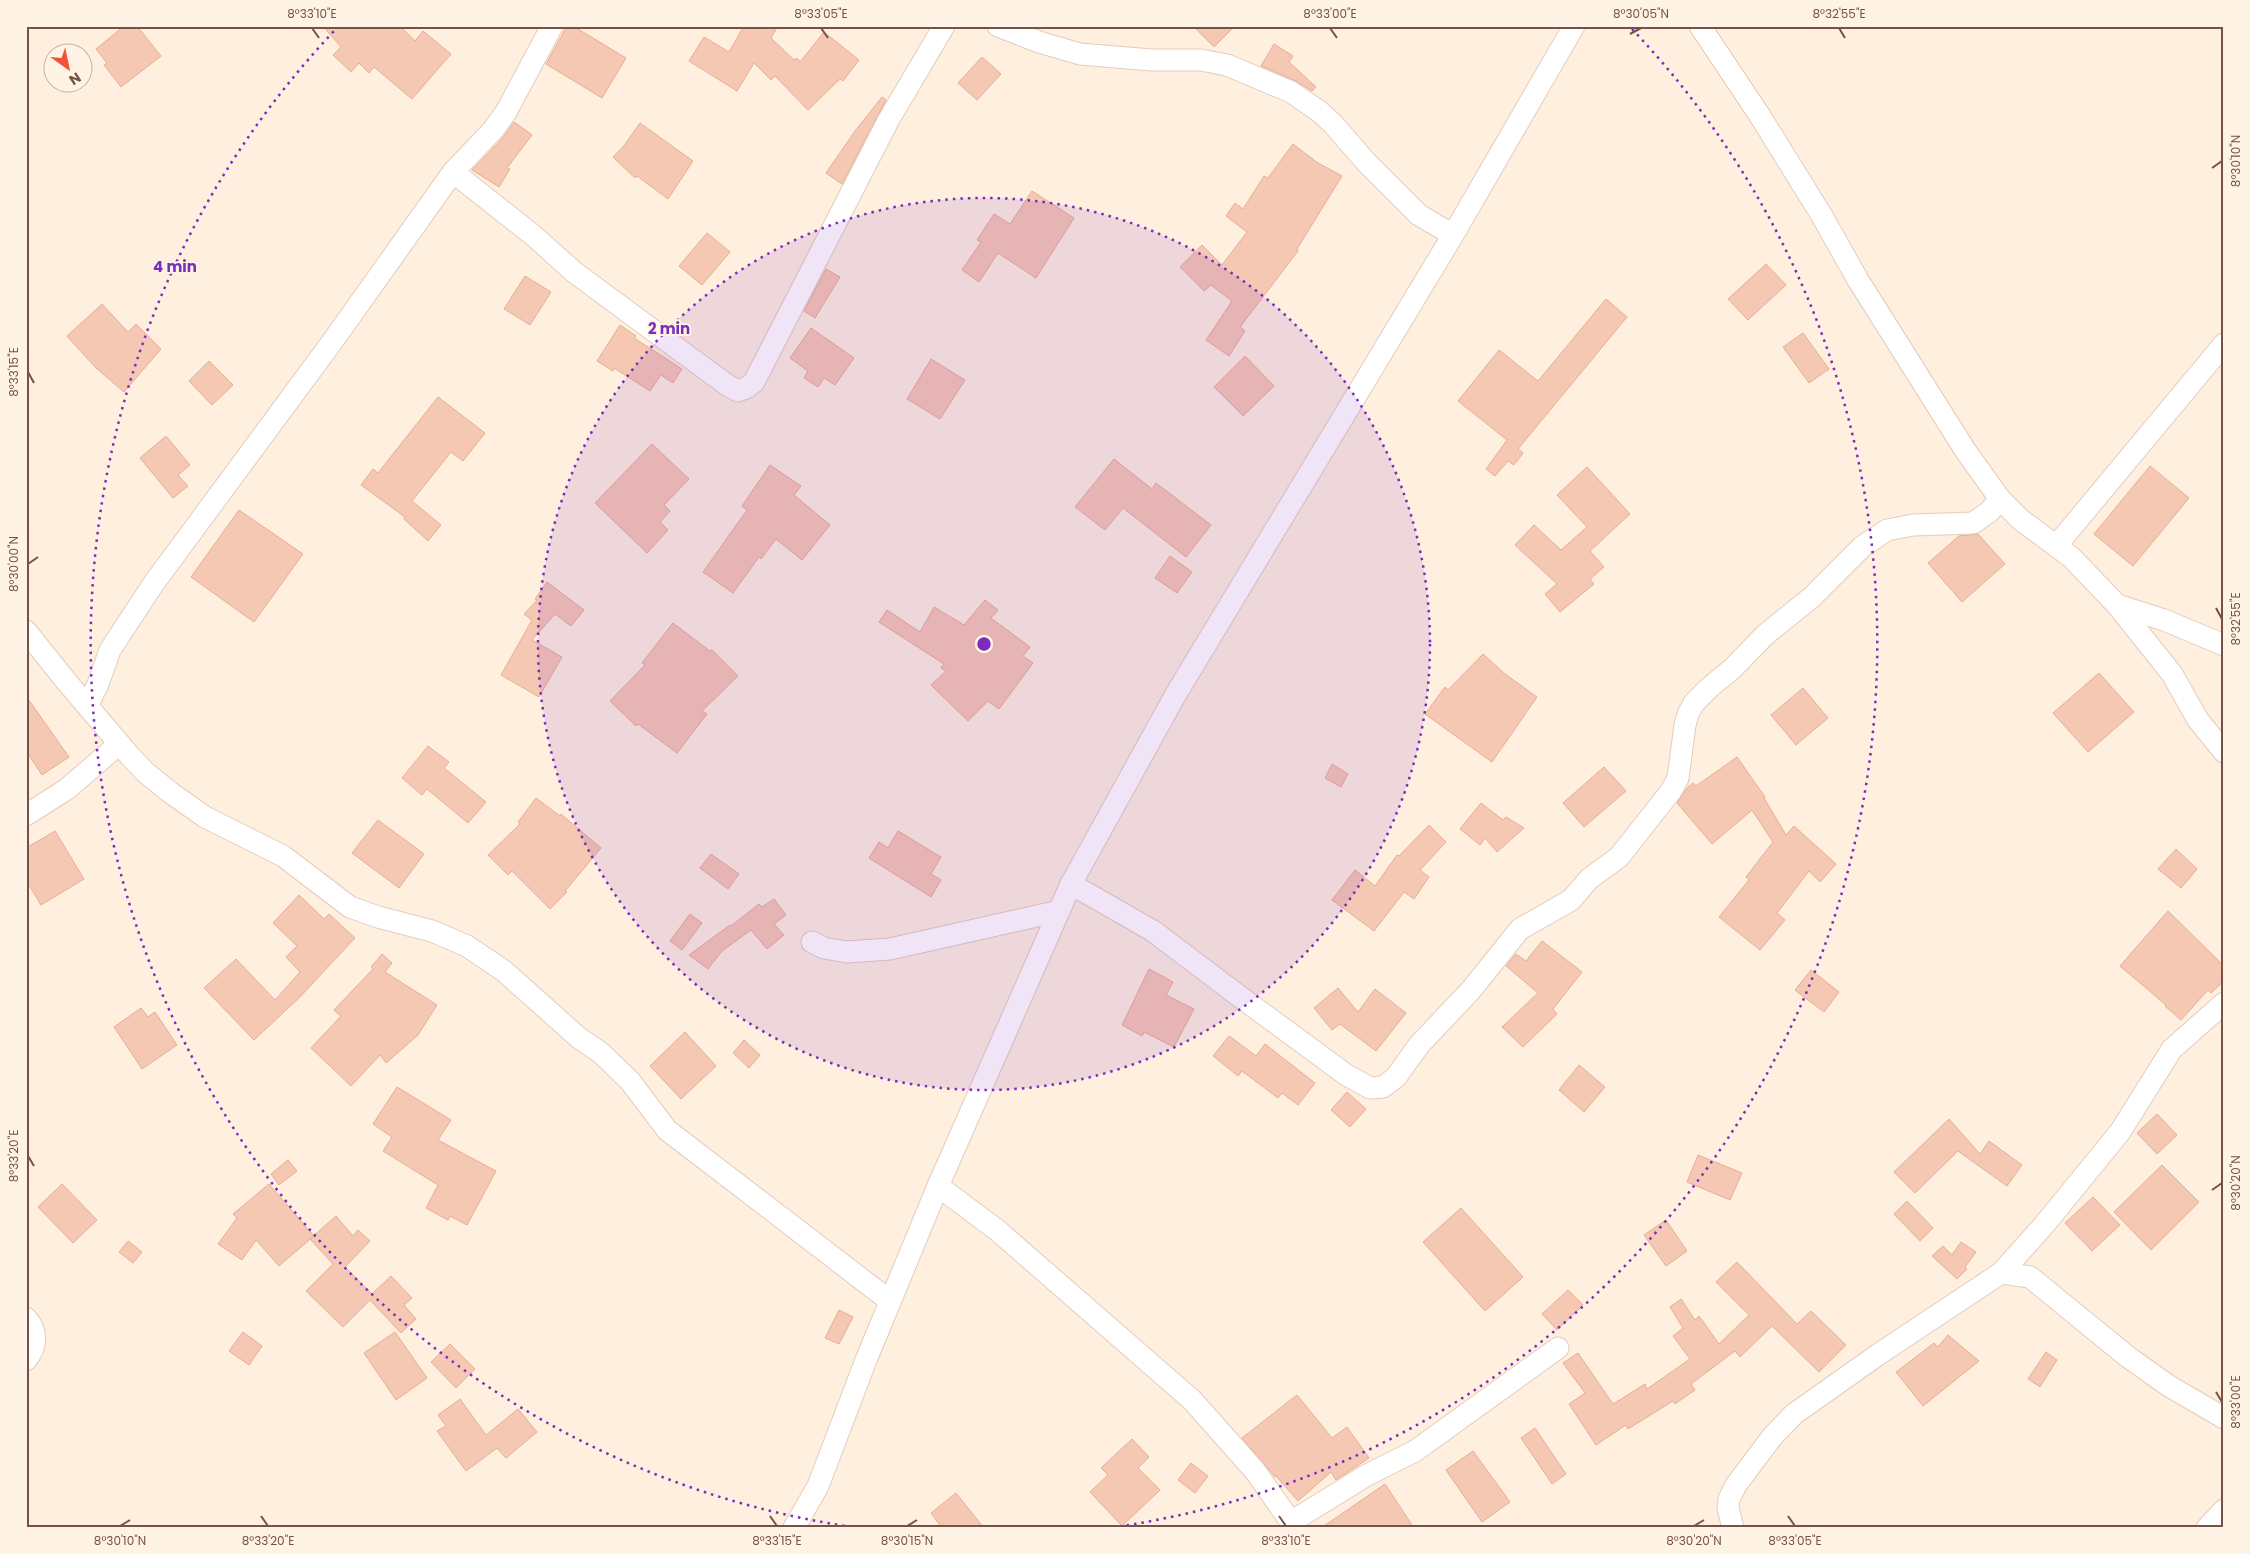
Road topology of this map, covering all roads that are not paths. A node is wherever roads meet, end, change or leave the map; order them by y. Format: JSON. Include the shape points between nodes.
{"nodes":[{"id":1,"x":552,"y":26,"type":"edge"},
{"id":2,"x":944,"y":26,"type":"edge"},
{"id":3,"x":998,"y":26,"type":"edge"},
{"id":4,"x":1574,"y":26,"type":"edge"},
{"id":5,"x":1700,"y":26,"type":"edge"},
{"id":6,"x":453,"y":172,"type":"junction"},
{"id":7,"x":1453,"y":235,"type":"junction"},
{"id":8,"x":2224,"y":344,"type":"edge"},
{"id":9,"x":2000,"y":499,"type":"junction"},
{"id":10,"x":2056,"y":546,"type":"junction"},
{"id":11,"x":2117,"y":605,"type":"junction"},
{"id":12,"x":26,"y":631,"type":"edge"},
{"id":13,"x":2224,"y":645,"type":"edge"},
{"id":14,"x":87,"y":706,"type":"junction"},
{"id":15,"x":119,"y":744,"type":"junction"},
{"id":16,"x":2224,"y":752,"type":"edge"},
{"id":17,"x":26,"y":815,"type":"edge"},
{"id":18,"x":1071,"y":884,"type":"junction"},
{"id":19,"x":1059,"y":911,"type":"junction"},
{"id":20,"x":812,"y":942,"type":"dead end"},
{"id":21,"x":2224,"y":1002,"type":"edge"},
{"id":22,"x":938,"y":1186,"type":"junction"},
{"id":23,"x":2023,"y":1250,"type":"junction"},
{"id":24,"x":2001,"y":1272,"type":"junction"},
{"id":25,"x":2030,"y":1278,"type":"junction"},
{"id":26,"x":890,"y":1302,"type":"junction"},
{"id":27,"x":26,"y":1318,"type":"edge"},
{"id":28,"x":1558,"y":1348,"type":"dead end"},
{"id":29,"x":26,"y":1360,"type":"edge"},
{"id":30,"x":2224,"y":1418,"type":"edge"},
{"id":31,"x":2224,"y":1510,"type":"edge"},
{"id":32,"x":1293,"y":1525,"type":"edge"},
{"id":33,"x":794,"y":1528,"type":"edge"},
{"id":34,"x":1733,"y":1528,"type":"edge"},
{"id":35,"x":2208,"y":1528,"type":"edge"}],
"edges":[{"from":1,"to":6,"type":"street","via":[[506,112]]},
{"from":2,"to":6,"type":"street","via":[[888,121],[754,382],[738,391],[574,272]]},
{"from":3,"to":7,"type":"street","via":[[1080,54],[1201,60],[1227,65],[1291,92],[1333,124],[1419,215]]},
{"from":4,"to":7,"type":"street"},
{"from":5,"to":9,"type":"street","via":[[1760,116],[1965,450]]},
{"from":6,"to":14,"type":"street","via":[[298,389],[154,582],[110,650]]},
{"from":7,"to":18,"type":"street","via":[[1176,694]]},
{"from":8,"to":10,"type":"street"},
{"from":9,"to":10,"type":"street","via":[[2021,520]]},
{"from":9,"to":18,"type":"street","via":[[1973,523],[1913,524],[1887,530],[1863,546],[1709,688],[1688,714],[1678,778],[1619,857],[1589,879],[1571,900],[1520,929],[1471,990],[1419,1045],[1396,1077],[1383,1087],[1370,1088],[1345,1074],[1153,931]]},
{"from":10,"to":11,"type":"street","via":[[2071,557]]},
{"from":11,"to":13,"type":"street"},
{"from":11,"to":16,"type":"street","via":[[2172,674],[2198,720]]},
{"from":12,"to":14,"type":"street"},
{"from":14,"to":15,"type":"street"},
{"from":15,"to":17,"type":"street","via":[[67,788]]},
{"from":15,"to":26,"type":"street","via":[[145,772],[205,817],[283,856],[350,906],[432,931],[467,946],[504,971],[579,1038],[601,1053],[624,1076],[666,1130]]},
{"from":18,"to":19,"type":"street"},
{"from":19,"to":20,"type":"street","via":[[890,949],[847,952]]},
{"from":19,"to":22,"type":"street"},
{"from":21,"to":23,"type":"street","via":[[2172,1049],[2120,1132]]},
{"from":22,"to":26,"type":"street"},
{"from":22,"to":32,"type":"street","via":[[997,1230],[1192,1400],[1255,1471]]},
{"from":23,"to":24,"type":"street"},
{"from":23,"to":25,"type":"street"},
{"from":24,"to":25,"type":"street"},
{"from":24,"to":34,"type":"street","via":[[1794,1414],[1736,1485],[1728,1508]]},
{"from":25,"to":30,"type":"street","via":[[2169,1386]]},
{"from":26,"to":33,"type":"street","via":[[818,1486]]},
{"from":27,"to":29,"type":"street","via":[[32,1324],[36,1342]]},
{"from":28,"to":32,"type":"street","via":[[1415,1452],[1367,1475]]},
{"from":31,"to":35,"type":"street"}]}
